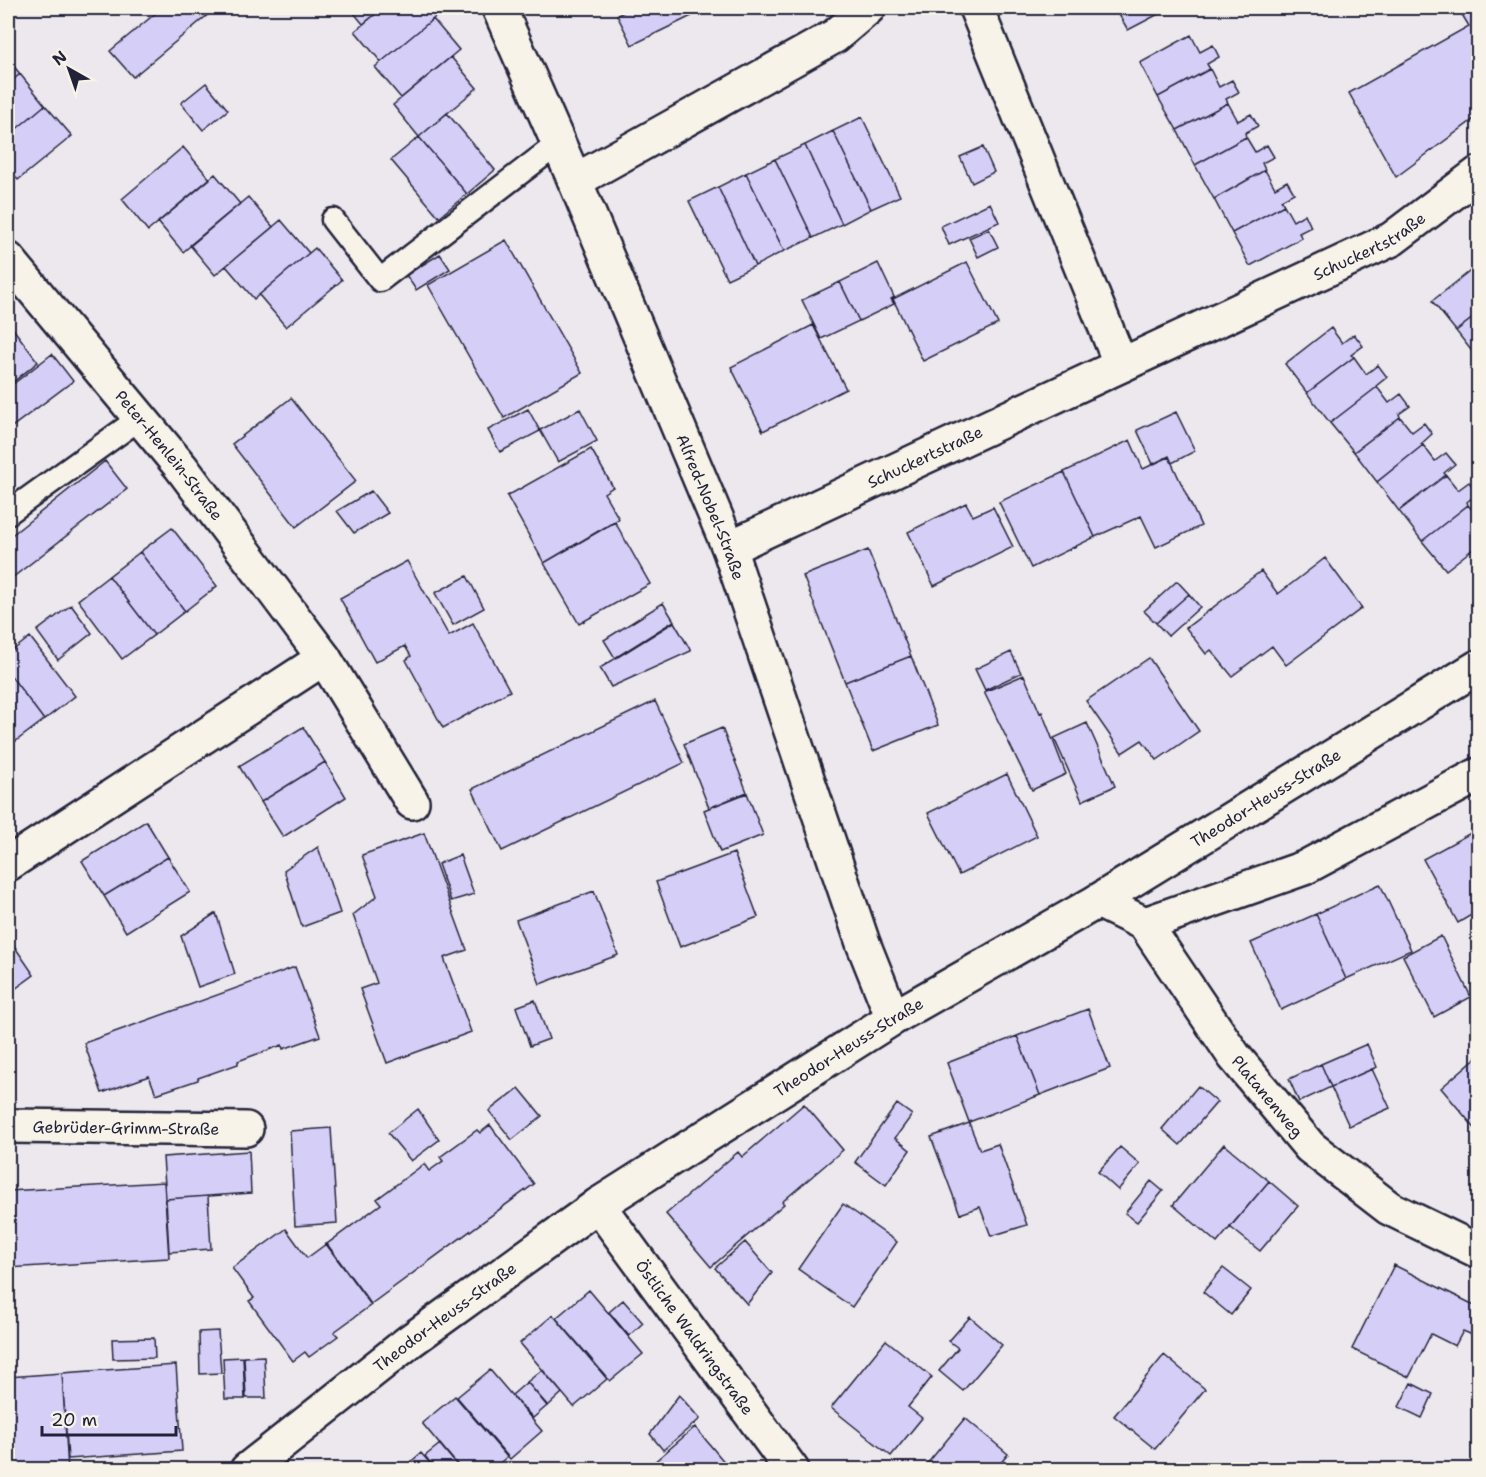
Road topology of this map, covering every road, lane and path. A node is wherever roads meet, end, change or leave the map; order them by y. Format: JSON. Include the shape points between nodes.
{"nodes":[{"id":1,"x":499,"y":8,"type":"edge"},
{"id":2,"x":868,"y":8,"type":"edge"},
{"id":3,"x":976,"y":8,"type":"edge"},
{"id":4,"x":559,"y":143,"type":"junction"},
{"id":5,"x":1479,"y":174,"type":"edge"},
{"id":6,"x":575,"y":181,"type":"junction"},
{"id":7,"x":333,"y":220,"type":"dead end"},
{"id":8,"x":8,"y":259,"type":"edge"},
{"id":9,"x":1121,"y":365,"type":"junction"},
{"id":10,"x":140,"y":418,"type":"junction"},
{"id":11,"x":8,"y":513,"type":"edge"},
{"id":12,"x":729,"y":548,"type":"junction"},
{"id":13,"x":324,"y":657,"type":"junction"},
{"id":14,"x":1479,"y":667,"type":"edge"},
{"id":15,"x":1479,"y":775,"type":"edge"},
{"id":16,"x":412,"y":802,"type":"dead end"},
{"id":17,"x":8,"y":864,"type":"edge"},
{"id":18,"x":1098,"y":901,"type":"junction"},
{"id":19,"x":1145,"y":924,"type":"junction"},
{"id":20,"x":893,"y":1018,"type":"junction"},
{"id":21,"x":8,"y":1126,"type":"edge"},
{"id":22,"x":246,"y":1129,"type":"dead end"},
{"id":23,"x":598,"y":1205,"type":"junction"},
{"id":24,"x":1479,"y":1251,"type":"edge"},
{"id":25,"x":247,"y":1470,"type":"edge"},
{"id":26,"x":792,"y":1470,"type":"edge"}],
"edges":[{"from":1,"to":4,"type":"street","name":"Alfred-Nobel-Straße"},
{"from":2,"to":6,"type":"street","via":[[835,36]]},
{"from":3,"to":9,"type":"street"},
{"from":4,"to":6,"type":"street","name":"Alfred-Nobel-Straße"},
{"from":4,"to":7,"type":"lane","via":[[380,280]]},
{"from":5,"to":9,"type":"street","name":"Schuckertstraße","via":[[1392,239]]},
{"from":6,"to":12,"type":"street","name":"Alfred-Nobel-Straße"},
{"from":8,"to":10,"type":"street","name":"Peter-Henlein-Straße"},
{"from":9,"to":12,"type":"street","name":"Schuckertstraße"},
{"from":10,"to":11,"type":"lane"},
{"from":10,"to":13,"type":"street","name":"Peter-Henlein-Straße"},
{"from":12,"to":20,"type":"street","name":"Alfred-Nobel-Straße","via":[[863,943]]},
{"from":13,"to":16,"type":"street","name":"Peter-Henlein-Straße"},
{"from":13,"to":17,"type":"street"},
{"from":14,"to":18,"type":"street","name":"Theodor-Heuss-Straße"},
{"from":15,"to":19,"type":"street","via":[[1304,868]]},
{"from":18,"to":19,"type":"street","name":"Platanenweg"},
{"from":18,"to":20,"type":"street","name":"Theodor-Heuss-Straße"},
{"from":19,"to":24,"type":"street","name":"Platanenweg","via":[[1234,1056],[1310,1147],[1389,1208]]},
{"from":20,"to":23,"type":"street","name":"Theodor-Heuss-Straße"},
{"from":21,"to":22,"type":"street","name":"Gebrüder-Grimm-Straße"},
{"from":23,"to":25,"type":"street","name":"Theodor-Heuss-Straße","via":[[410,1341]]},
{"from":23,"to":26,"type":"street","name":"Östliche Waldringstraße"}]}
